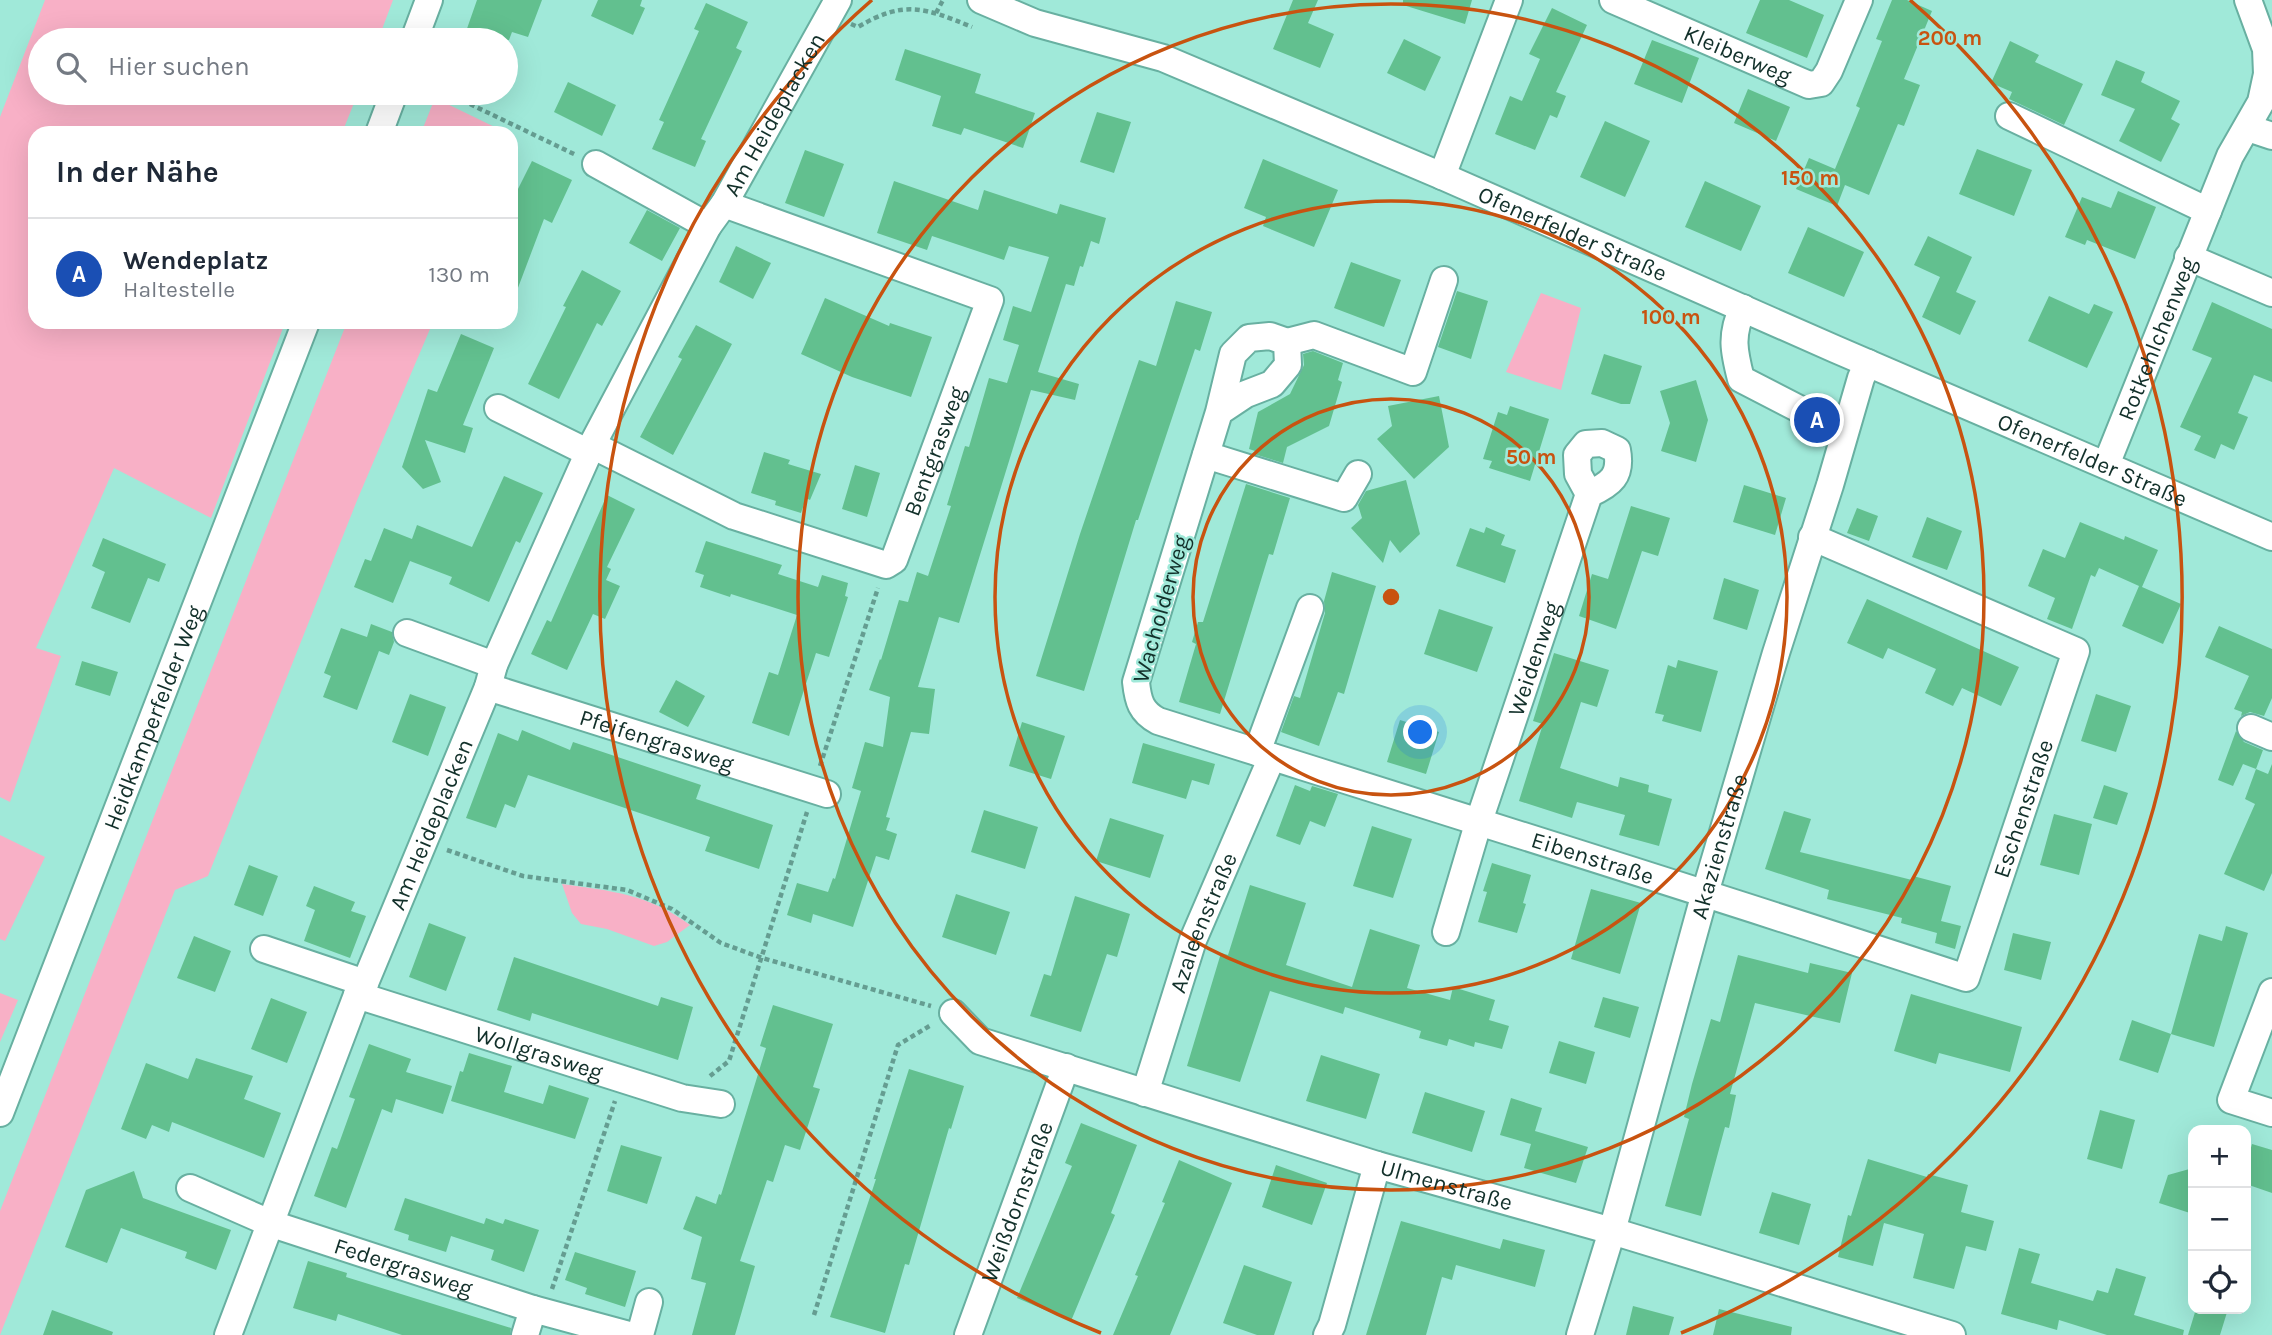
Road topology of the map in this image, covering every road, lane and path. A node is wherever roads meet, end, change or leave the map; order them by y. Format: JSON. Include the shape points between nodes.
{"nodes":[{"id":1,"x":429,"y":0,"type":"edge"},
{"id":2,"x":838,"y":0,"type":"edge"},
{"id":3,"x":943,"y":0,"type":"edge"},
{"id":4,"x":981,"y":0,"type":"edge"},
{"id":5,"x":1508,"y":0,"type":"edge"},
{"id":6,"x":1612,"y":0,"type":"edge"},
{"id":7,"x":1859,"y":0,"type":"edge"},
{"id":8,"x":2248,"y":0,"type":"edge"},
{"id":9,"x":936,"y":13,"type":"dead end"},
{"id":10,"x":418,"y":28,"type":"edge"},
{"id":11,"x":390,"y":105,"type":"edge"},
{"id":12,"x":472,"y":105,"type":"edge"},
{"id":13,"x":2009,"y":116,"type":"dead end"},
{"id":14,"x":382,"y":126,"type":"edge"},
{"id":15,"x":516,"y":126,"type":"edge"},
{"id":16,"x":518,"y":127,"type":"edge"},
{"id":17,"x":2260,"y":132,"type":"edge"},
{"id":18,"x":596,"y":164,"type":"joint"},
{"id":19,"x":1442,"y":176,"type":"junction"},
{"id":20,"x":724,"y":204,"type":"junction"},
{"id":21,"x":2208,"y":211,"type":"junction"},
{"id":22,"x":708,"y":226,"type":"junction"},
{"id":23,"x":2188,"y":257,"type":"junction"},
{"id":24,"x":1444,"y":280,"type":"dead end"},
{"id":25,"x":2272,"y":293,"type":"edge"},
{"id":26,"x":1743,"y":309,"type":"junction"},
{"id":27,"x":303,"y":329,"type":"edge"},
{"id":28,"x":1287,"y":342,"type":"junction"},
{"id":29,"x":1868,"y":363,"type":"junction"},
{"id":30,"x":498,"y":408,"type":"dead end"},
{"id":31,"x":1219,"y":412,"type":"junction"},
{"id":32,"x":1844,"y":432,"type":"junction"},
{"id":33,"x":591,"y":449,"type":"junction"},
{"id":34,"x":1206,"y":455,"type":"junction"},
{"id":35,"x":2106,"y":465,"type":"junction"},
{"id":36,"x":1358,"y":474,"type":"dead end"},
{"id":37,"x":1589,"y":494,"type":"dead end"},
{"id":38,"x":1812,"y":537,"type":"junction"},
{"id":39,"x":2272,"y":537,"type":"edge"},
{"id":40,"x":886,"y":565,"type":"junction"},
{"id":41,"x":1310,"y":608,"type":"dead end"},
{"id":42,"x":407,"y":632,"type":"dead end"},
{"id":43,"x":491,"y":676,"type":"junction"},
{"id":44,"x":1265,"y":755,"type":"junction"},
{"id":45,"x":820,"y":791,"type":"junction"},
{"id":46,"x":1478,"y":824,"type":"junction"},
{"id":47,"x":424,"y":841,"type":"junction"},
{"id":48,"x":1705,"y":893,"type":"junction"},
{"id":49,"x":1446,"y":932,"type":"dead end"},
{"id":50,"x":264,"y":949,"type":"dead end"},
{"id":51,"x":762,"y":958,"type":"junction"},
{"id":52,"x":361,"y":989,"type":"junction"},
{"id":53,"x":2272,"y":992,"type":"edge"},
{"id":54,"x":953,"y":1013,"type":"junction"},
{"id":55,"x":1066,"y":1067,"type":"junction"},
{"id":56,"x":622,"y":1079,"type":"junction"},
{"id":57,"x":1145,"y":1093,"type":"junction"},
{"id":58,"x":682,"y":1098,"type":"junction"},
{"id":59,"x":721,"y":1104,"type":"dead end"},
{"id":60,"x":0,"y":1112,"type":"edge"},
{"id":61,"x":2272,"y":1113,"type":"edge"},
{"id":62,"x":1377,"y":1165,"type":"junction"},
{"id":63,"x":190,"y":1188,"type":"dead end"},
{"id":64,"x":272,"y":1224,"type":"junction"},
{"id":65,"x":1612,"y":1231,"type":"junction"},
{"id":66,"x":649,"y":1302,"type":"dead end"},
{"id":67,"x":539,"y":1311,"type":"junction"},
{"id":68,"x":814,"y":1315,"type":"dead end"},
{"id":69,"x":228,"y":1335,"type":"edge"},
{"id":70,"x":525,"y":1335,"type":"edge"},
{"id":71,"x":629,"y":1335,"type":"edge"},
{"id":72,"x":640,"y":1335,"type":"edge"},
{"id":73,"x":968,"y":1335,"type":"edge"},
{"id":74,"x":1328,"y":1335,"type":"edge"},
{"id":75,"x":1580,"y":1335,"type":"edge"},
{"id":76,"x":1952,"y":1335,"type":"edge"}],
"edges":[{"from":1,"to":10,"type":"street"},
{"from":2,"to":20,"type":"street","name":"Am Heideplacken"},
{"from":3,"to":9,"type":"path"},
{"from":4,"to":19,"type":"street","name":"Ofenerfelder Straße","via":[[1035,23],[1163,58]]},
{"from":5,"to":19,"type":"street"},
{"from":6,"to":7,"type":"street","name":"Kleiberweg","via":[[1809,85],[1821,83],[1829,71]]},
{"from":8,"to":17,"type":"street","name":"Rotkehlchenweg","via":[[2266,49]]},
{"from":11,"to":14,"type":"street"},
{"from":12,"to":15,"type":"path"},
{"from":13,"to":21,"type":"street"},
{"from":16,"to":18,"type":"path"},
{"from":17,"to":21,"type":"street","name":"Rotkehlchenweg","via":[[2231,156]]},
{"from":18,"to":22,"type":"street"},
{"from":19,"to":26,"type":"street","name":"Ofenerfelder Straße"},
{"from":20,"to":22,"type":"street","name":"Am Heideplacken"},
{"from":20,"to":40,"type":"street","name":"Bentgrasweg","via":[[990,300],[894,560]]},
{"from":21,"to":23,"type":"street","name":"Rotkehlchenweg"},
{"from":22,"to":33,"type":"street","name":"Am Heideplacken"},
{"from":23,"to":25,"type":"street"},
{"from":23,"to":35,"type":"street","name":"Rotkehlchenweg"},
{"from":24,"to":28,"type":"street","name":"Wacholderweg","via":[[1413,372],[1314,335]]},
{"from":26,"to":29,"type":"street","name":"Ofenerfelder Straße"},
{"from":26,"to":32,"type":"street","via":[[1735,325],[1741,379]]},
{"from":27,"to":60,"type":"street","name":"Heidkamperfelder Weg"},
{"from":28,"to":31,"type":"street","via":[[1288,365],[1272,384]]},
{"from":28,"to":31,"type":"street","name":"Wacholderweg","via":[[1270,336],[1249,338],[1233,354]]},
{"from":29,"to":32,"type":"street","name":"Akazienstraße"},
{"from":29,"to":35,"type":"street","name":"Ofenerfelder Straße"},
{"from":30,"to":33,"type":"street"},
{"from":31,"to":34,"type":"street","name":"Wacholderweg"},
{"from":32,"to":38,"type":"street","name":"Akazienstraße"},
{"from":33,"to":40,"type":"street","via":[[733,516]]},
{"from":33,"to":43,"type":"street","name":"Am Heideplacken"},
{"from":34,"to":36,"type":"street","via":[[1344,498]]},
{"from":34,"to":44,"type":"street","name":"Wacholderweg","via":[[1136,682],[1139,704],[1158,721]]},
{"from":35,"to":39,"type":"street","name":"Ofenerfelder Straße"},
{"from":37,"to":46,"type":"street","name":"Weidenweg"},
{"from":38,"to":48,"type":"street","name":"Akazienstraße"},
{"from":38,"to":48,"type":"street","name":"Eschenstraße","via":[[2076,650],[1966,978]]},
{"from":40,"to":45,"type":"path"},
{"from":41,"to":44,"type":"street"},
{"from":42,"to":43,"type":"street"},
{"from":43,"to":45,"type":"street","name":"Pfeifengrasweg"},
{"from":43,"to":47,"type":"street","name":"Am Heideplacken"},
{"from":44,"to":46,"type":"street","name":"Eibenstraße"},
{"from":44,"to":57,"type":"street","name":"Azaleenstraße","via":[[1193,940]]},
{"from":45,"to":51,"type":"path"},
{"from":46,"to":48,"type":"street","name":"Eibenstraße"},
{"from":46,"to":49,"type":"street"},
{"from":47,"to":51,"type":"path","via":[[523,876],[627,890],[672,909],[721,943]]},
{"from":47,"to":52,"type":"street","name":"Am Heideplacken"},
{"from":48,"to":65,"type":"street","name":"Akazienstraße"},
{"from":50,"to":52,"type":"street"},
{"from":51,"to":54,"type":"path"},
{"from":51,"to":58,"type":"path","via":[[729,1061]]},
{"from":52,"to":56,"type":"street","name":"Wollgrasweg"},
{"from":52,"to":64,"type":"street","name":"Am Heideplacken"},
{"from":53,"to":61,"type":"street","via":[[2231,1100]]},
{"from":54,"to":55,"type":"street","name":"Ulmenstraße","via":[[980,1041]]},
{"from":54,"to":68,"type":"path","via":[[898,1045]]},
{"from":55,"to":57,"type":"street","name":"Ulmenstraße"},
{"from":55,"to":73,"type":"street","name":"Weißdornstraße"},
{"from":56,"to":58,"type":"street","name":"Wollgrasweg"},
{"from":56,"to":67,"type":"path"},
{"from":57,"to":62,"type":"street","name":"Ulmenstraße"},
{"from":58,"to":59,"type":"street","name":"Wollgrasweg"},
{"from":62,"to":65,"type":"street","name":"Ulmenstraße"},
{"from":62,"to":74,"type":"street"},
{"from":63,"to":64,"type":"street"},
{"from":64,"to":67,"type":"street","name":"Federgrasweg"},
{"from":64,"to":69,"type":"street","name":"Am Heideplacken"},
{"from":65,"to":75,"type":"street","name":"Akazienstraße"},
{"from":65,"to":76,"type":"street","name":"Ulmenstraße"},
{"from":66,"to":72,"type":"street"},
{"from":67,"to":70,"type":"street"},
{"from":67,"to":71,"type":"street","name":"Federgrasweg"}]}
